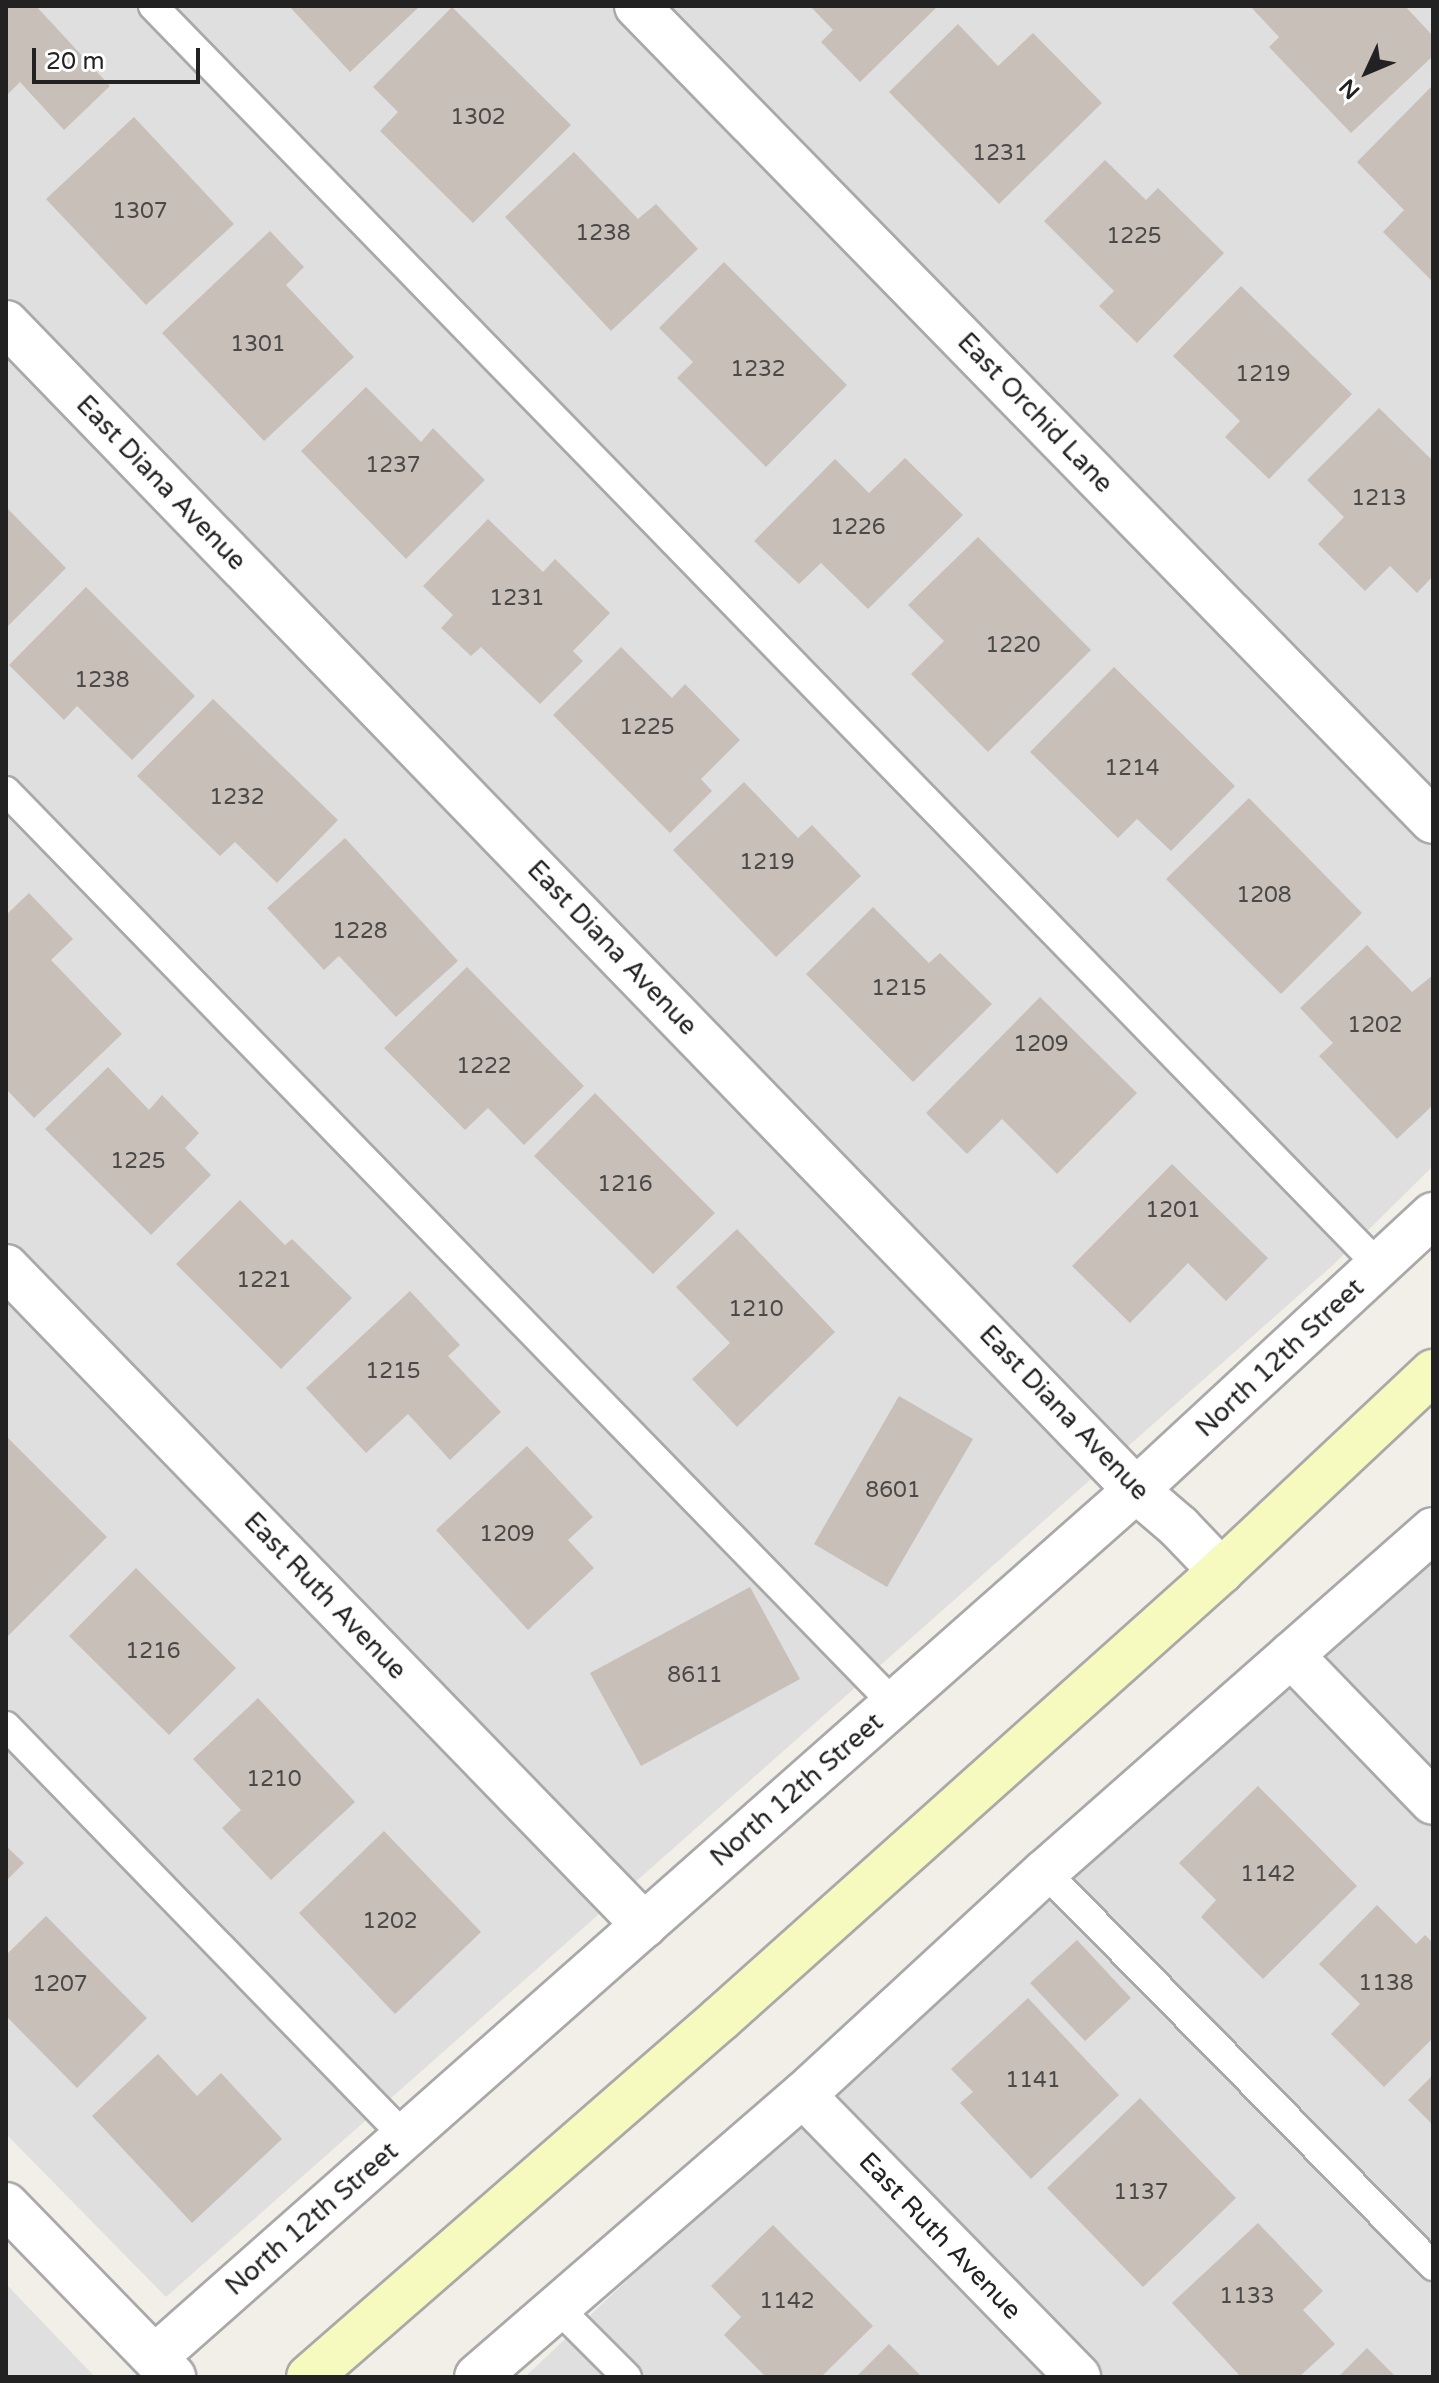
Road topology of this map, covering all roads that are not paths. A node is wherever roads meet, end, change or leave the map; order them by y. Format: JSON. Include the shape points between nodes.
{"nodes":[{"id":1,"x":153,"y":6,"type":"edge"},
{"id":2,"x":637,"y":6,"type":"edge"},
{"id":3,"x":6,"y":323,"type":"edge"},
{"id":4,"x":6,"y":791,"type":"edge"},
{"id":5,"x":1433,"y":821,"type":"edge"},
{"id":6,"x":1433,"y":1215,"type":"edge"},
{"id":7,"x":6,"y":1267,"type":"edge"},
{"id":8,"x":1380,"y":1267,"type":"junction"},
{"id":9,"x":1433,"y":1372,"type":"edge"},
{"id":10,"x":1136,"y":1490,"type":"junction"},
{"id":11,"x":1433,"y":1530,"type":"edge"},
{"id":12,"x":1221,"y":1571,"type":"junction"},
{"id":13,"x":1291,"y":1655,"type":"junction"},
{"id":14,"x":894,"y":1704,"type":"junction"},
{"id":15,"x":6,"y":1726,"type":"edge"},
{"id":16,"x":1433,"y":1802,"type":"edge"},
{"id":17,"x":1045,"y":1872,"type":"junction"},
{"id":18,"x":644,"y":1925,"type":"junction"},
{"id":19,"x":803,"y":2095,"type":"junction"},
{"id":20,"x":406,"y":2138,"type":"junction"},
{"id":21,"x":6,"y":2205,"type":"edge"},
{"id":22,"x":1433,"y":2266,"type":"edge"},
{"id":23,"x":556,"y":2306,"type":"junction"},
{"id":24,"x":164,"y":2367,"type":"edge"},
{"id":25,"x":309,"y":2377,"type":"edge"},
{"id":26,"x":477,"y":2377,"type":"edge"},
{"id":27,"x":627,"y":2377,"type":"edge"},
{"id":28,"x":1078,"y":2377,"type":"edge"}],
"edges":[{"from":1,"to":8,"type":"lane"},
{"from":2,"to":5,"type":"street","name":"East Orchid Lane"},
{"from":3,"to":10,"type":"street","name":"East Diana Avenue"},
{"from":4,"to":14,"type":"lane"},
{"from":6,"to":8,"type":"street","name":"North 12th Street"},
{"from":7,"to":18,"type":"street","name":"East Ruth Avenue"},
{"from":8,"to":10,"type":"street","name":"North 12th Street"},
{"from":9,"to":12,"type":"street"},
{"from":10,"to":12,"type":"street","name":"East Diana Avenue"},
{"from":10,"to":14,"type":"street","name":"North 12th Street"},
{"from":11,"to":13,"type":"street"},
{"from":12,"to":25,"type":"street"},
{"from":13,"to":16,"type":"street"},
{"from":13,"to":17,"type":"street"},
{"from":14,"to":18,"type":"street","name":"North 12th Street"},
{"from":15,"to":20,"type":"lane"},
{"from":17,"to":19,"type":"street"},
{"from":17,"to":22,"type":"lane"},
{"from":18,"to":20,"type":"street","name":"North 12th Street"},
{"from":19,"to":23,"type":"street"},
{"from":19,"to":28,"type":"street","name":"East Ruth Avenue"},
{"from":20,"to":24,"type":"street","name":"North 12th Street"},
{"from":21,"to":24,"type":"street"},
{"from":23,"to":26,"type":"street"},
{"from":23,"to":27,"type":"lane"}]}
